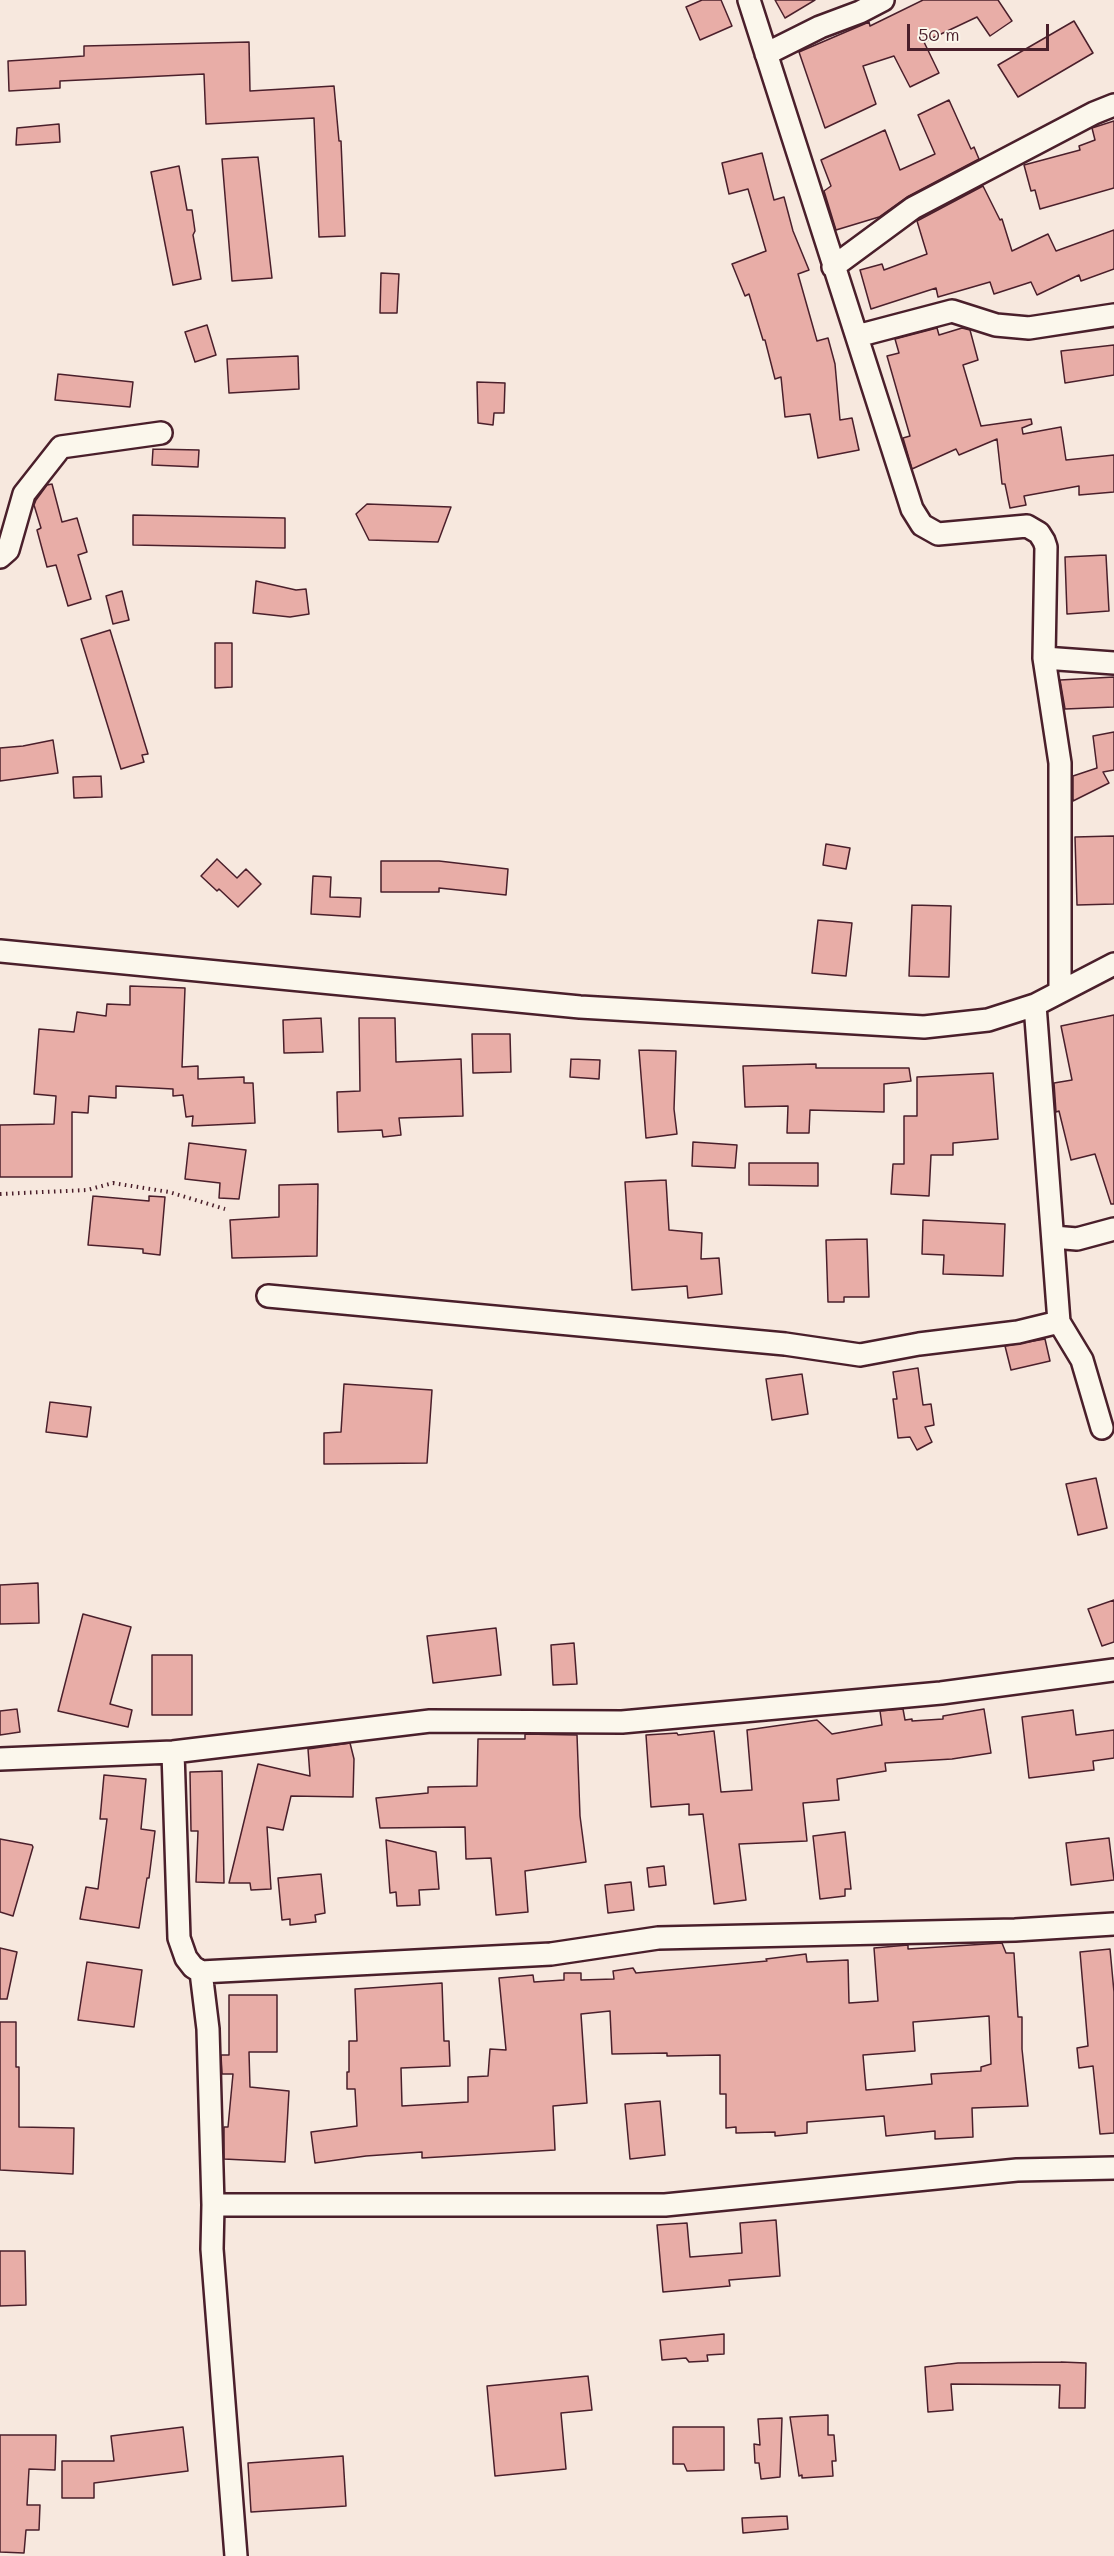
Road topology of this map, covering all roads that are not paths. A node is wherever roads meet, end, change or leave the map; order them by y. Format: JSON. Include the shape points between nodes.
{"nodes":[{"id":1,"x":749,"y":0,"type":"edge"},
{"id":2,"x":883,"y":0,"type":"edge"},
{"id":3,"x":766,"y":54,"type":"junction"},
{"id":4,"x":1114,"y":105,"type":"edge"},
{"id":5,"x":833,"y":267,"type":"junction"},
{"id":6,"x":1114,"y":315,"type":"edge"},
{"id":7,"x":857,"y":336,"type":"junction"},
{"id":8,"x":161,"y":433,"type":"dead end"},
{"id":9,"x":0,"y":557,"type":"edge"},
{"id":10,"x":1044,"y":658,"type":"junction"},
{"id":11,"x":1114,"y":663,"type":"edge"},
{"id":12,"x":0,"y":951,"type":"edge"},
{"id":13,"x":1114,"y":964,"type":"edge"},
{"id":14,"x":1060,"y":992,"type":"junction"},
{"id":15,"x":1035,"y":1005,"type":"junction"},
{"id":16,"x":1114,"y":1229,"type":"edge"},
{"id":17,"x":1053,"y":1237,"type":"junction"},
{"id":18,"x":268,"y":1296,"type":"dead end"},
{"id":19,"x":1059,"y":1322,"type":"junction"},
{"id":20,"x":1102,"y":1428,"type":"dead end"},
{"id":21,"x":1114,"y":1670,"type":"edge"},
{"id":22,"x":173,"y":1752,"type":"junction"},
{"id":23,"x":0,"y":1759,"type":"edge"},
{"id":24,"x":1114,"y":1924,"type":"edge"},
{"id":25,"x":201,"y":1972,"type":"junction"},
{"id":26,"x":1114,"y":2168,"type":"edge"},
{"id":27,"x":213,"y":2205,"type":"junction"},
{"id":28,"x":236,"y":2556,"type":"edge"}],
"edges":[{"from":1,"to":3,"type":"street"},
{"from":2,"to":3,"type":"street"},
{"from":3,"to":5,"type":"street"},
{"from":4,"to":5,"type":"street","via":[[913,208]]},
{"from":5,"to":7,"type":"street"},
{"from":6,"to":7,"type":"street","via":[[1029,328],[996,325],[952,311]]},
{"from":7,"to":10,"type":"street","via":[[912,509],[922,525],[938,534],[1027,526],[1039,533],[1046,547]]},
{"from":8,"to":9,"type":"street","via":[[61,447],[24,494],[8,550]]},
{"from":10,"to":11,"type":"street"},
{"from":10,"to":14,"type":"street","via":[[1060,763]]},
{"from":12,"to":15,"type":"street","via":[[580,1007],[924,1027],[988,1020]]},
{"from":13,"to":14,"type":"street"},
{"from":14,"to":15,"type":"street"},
{"from":15,"to":17,"type":"street"},
{"from":16,"to":17,"type":"street","via":[[1077,1239]]},
{"from":17,"to":19,"type":"street"},
{"from":18,"to":19,"type":"street","via":[[785,1344],[860,1355],[1018,1332]]},
{"from":19,"to":20,"type":"street","via":[[1082,1360]]},
{"from":21,"to":22,"type":"street","via":[[941,1693],[634,1721],[430,1721]]},
{"from":22,"to":23,"type":"street"},
{"from":22,"to":25,"type":"street","via":[[179,1938],[186,1958]]},
{"from":24,"to":25,"type":"street","via":[[658,1938],[551,1954]]},
{"from":25,"to":27,"type":"street","via":[[208,2030]]},
{"from":26,"to":27,"type":"street","via":[[1017,2170],[665,2205]]},
{"from":27,"to":28,"type":"street","via":[[212,2249]]}]}
